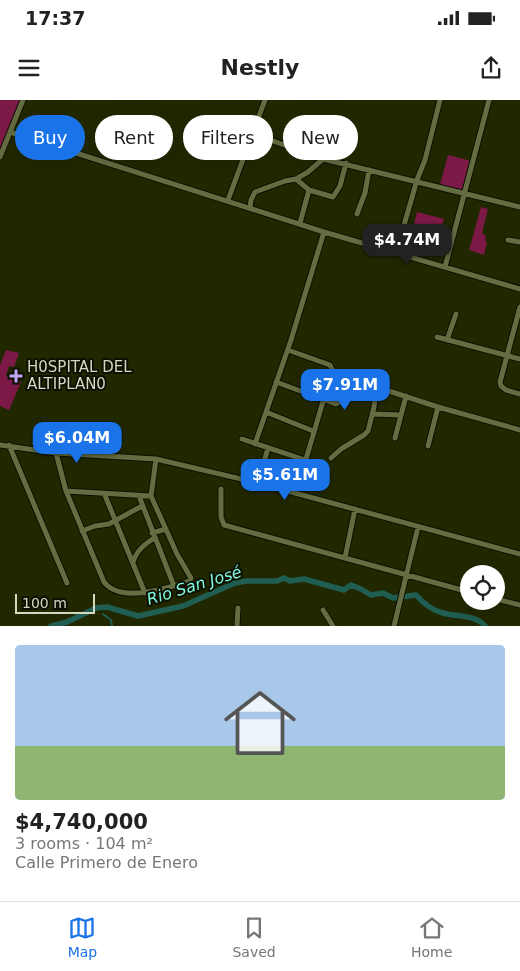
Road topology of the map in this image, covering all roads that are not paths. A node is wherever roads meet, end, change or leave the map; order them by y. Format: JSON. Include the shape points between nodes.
{"nodes":[{"id":1,"x":23,"y":100,"type":"edge"},
{"id":2,"x":264,"y":100,"type":"edge"},
{"id":3,"x":440,"y":100,"type":"edge"},
{"id":4,"x":488,"y":100,"type":"edge"},
{"id":5,"x":258,"y":115,"type":"edge"},
{"id":6,"x":10,"y":132,"type":"junction"},
{"id":7,"x":0,"y":157,"type":"edge"},
{"id":8,"x":242,"y":160,"type":"edge"},
{"id":9,"x":322,"y":160,"type":"edge"},
{"id":10,"x":329,"y":160,"type":"edge"},
{"id":11,"x":346,"y":163,"type":"junction"},
{"id":12,"x":369,"y":170,"type":"junction"},
{"id":13,"x":296,"y":179,"type":"junction"},
{"id":14,"x":417,"y":180,"type":"junction"},
{"id":15,"x":309,"y":190,"type":"junction"},
{"id":16,"x":463,"y":194,"type":"junction"},
{"id":17,"x":228,"y":200,"type":"junction"},
{"id":18,"x":520,"y":207,"type":"edge"},
{"id":19,"x":250,"y":208,"type":"junction"},
{"id":20,"x":356,"y":214,"type":"dead end"},
{"id":21,"x":300,"y":223,"type":"junction"},
{"id":22,"x":324,"y":232,"type":"junction"},
{"id":23,"x":508,"y":240,"type":"dead end"},
{"id":24,"x":520,"y":242,"type":"edge"},
{"id":25,"x":396,"y":253,"type":"junction"},
{"id":26,"x":445,"y":267,"type":"junction"},
{"id":27,"x":520,"y":289,"type":"edge"},
{"id":28,"x":520,"y":309,"type":"edge"},
{"id":29,"x":456,"y":314,"type":"dead end"},
{"id":30,"x":437,"y":338,"type":"dead end"},
{"id":31,"x":447,"y":340,"type":"junction"},
{"id":32,"x":288,"y":350,"type":"junction"},
{"id":33,"x":508,"y":356,"type":"junction"},
{"id":34,"x":520,"y":359,"type":"edge"},
{"id":35,"x":276,"y":382,"type":"junction"},
{"id":36,"x":376,"y":387,"type":"junction"},
{"id":37,"x":520,"y":394,"type":"edge"},
{"id":38,"x":406,"y":396,"type":"junction"},
{"id":39,"x":324,"y":398,"type":"junction"},
{"id":40,"x":438,"y":407,"type":"junction"},
{"id":41,"x":266,"y":412,"type":"junction"},
{"id":42,"x":372,"y":414,"type":"junction"},
{"id":43,"x":401,"y":414,"type":"junction"},
{"id":44,"x":520,"y":430,"type":"edge"},
{"id":45,"x":313,"y":431,"type":"junction"},
{"id":46,"x":395,"y":438,"type":"dead end"},
{"id":47,"x":242,"y":439,"type":"dead end"},
{"id":48,"x":255,"y":444,"type":"junction"},
{"id":49,"x":0,"y":445,"type":"edge"},
{"id":50,"x":9,"y":446,"type":"junction"},
{"id":51,"x":428,"y":446,"type":"dead end"},
{"id":52,"x":268,"y":448,"type":"junction"},
{"id":53,"x":56,"y":453,"type":"junction"},
{"id":54,"x":331,"y":458,"type":"dead end"},
{"id":55,"x":156,"y":459,"type":"junction"},
{"id":56,"x":305,"y":460,"type":"junction"},
{"id":57,"x":258,"y":483,"type":"junction"},
{"id":58,"x":221,"y":489,"type":"dead end"},
{"id":59,"x":66,"y":491,"type":"junction"},
{"id":60,"x":104,"y":493,"type":"junction"},
{"id":61,"x":296,"y":493,"type":"junction"},
{"id":62,"x":139,"y":496,"type":"junction"},
{"id":63,"x":151,"y":496,"type":"junction"},
{"id":64,"x":142,"y":506,"type":"junction"},
{"id":65,"x":355,"y":510,"type":"junction"},
{"id":66,"x":114,"y":522,"type":"junction"},
{"id":67,"x":418,"y":527,"type":"junction"},
{"id":68,"x":166,"y":529,"type":"junction"},
{"id":69,"x":82,"y":532,"type":"junction"},
{"id":70,"x":153,"y":535,"type":"junction"},
{"id":71,"x":520,"y":554,"type":"edge"},
{"id":72,"x":345,"y":558,"type":"junction"},
{"id":73,"x":133,"y":563,"type":"junction"},
{"id":74,"x":405,"y":574,"type":"junction"},
{"id":75,"x":67,"y":583,"type":"dead end"},
{"id":76,"x":174,"y":586,"type":"junction"},
{"id":77,"x":460,"y":589,"type":"edge"},
{"id":78,"x":145,"y":593,"type":"junction"},
{"id":79,"x":505,"y":602,"type":"edge"},
{"id":80,"x":520,"y":605,"type":"edge"},
{"id":81,"x":238,"y":608,"type":"dead end"},
{"id":82,"x":323,"y":610,"type":"dead end"},
{"id":83,"x":237,"y":626,"type":"edge"},
{"id":84,"x":333,"y":626,"type":"edge"},
{"id":85,"x":394,"y":626,"type":"edge"}],
"edges":[{"from":1,"to":6,"type":"street"},
{"from":2,"to":5,"type":"street"},
{"from":3,"to":14,"type":"street"},
{"from":4,"to":16,"type":"street"},
{"from":6,"to":7,"type":"street"},
{"from":6,"to":17,"type":"street"},
{"from":8,"to":17,"type":"street"},
{"from":9,"to":13,"type":"street"},
{"from":10,"to":11,"type":"street"},
{"from":11,"to":12,"type":"street"},
{"from":11,"to":15,"type":"street","via":[[340,186],[333,197]]},
{"from":12,"to":14,"type":"street"},
{"from":12,"to":20,"type":"street","via":[[365,193]]},
{"from":13,"to":15,"type":"street"},
{"from":13,"to":19,"type":"street","via":[[255,192]]},
{"from":14,"to":16,"type":"street"},
{"from":14,"to":25,"type":"street"},
{"from":15,"to":21,"type":"street"},
{"from":16,"to":18,"type":"street"},
{"from":16,"to":26,"type":"street"},
{"from":17,"to":19,"type":"street"},
{"from":19,"to":21,"type":"street"},
{"from":21,"to":22,"type":"street"},
{"from":22,"to":25,"type":"street"},
{"from":22,"to":32,"type":"street"},
{"from":23,"to":24,"type":"street"},
{"from":25,"to":26,"type":"street"},
{"from":26,"to":27,"type":"street"},
{"from":28,"to":33,"type":"street"},
{"from":29,"to":31,"type":"street"},
{"from":30,"to":31,"type":"street"},
{"from":31,"to":33,"type":"street"},
{"from":32,"to":35,"type":"street"},
{"from":32,"to":39,"type":"street","via":[[330,365],[334,371]]},
{"from":33,"to":34,"type":"street"},
{"from":33,"to":37,"type":"street","via":[[501,386]]},
{"from":35,"to":39,"type":"street"},
{"from":35,"to":41,"type":"street"},
{"from":36,"to":38,"type":"street"},
{"from":36,"to":39,"type":"street","via":[[358,381],[352,384],[340,403]]},
{"from":36,"to":42,"type":"street"},
{"from":38,"to":40,"type":"street"},
{"from":38,"to":43,"type":"street"},
{"from":39,"to":45,"type":"street"},
{"from":40,"to":44,"type":"street"},
{"from":40,"to":51,"type":"street"},
{"from":41,"to":45,"type":"street"},
{"from":41,"to":48,"type":"street"},
{"from":42,"to":43,"type":"street"},
{"from":42,"to":54,"type":"street","via":[[368,431]]},
{"from":43,"to":46,"type":"street"},
{"from":45,"to":56,"type":"street"},
{"from":47,"to":48,"type":"street"},
{"from":48,"to":52,"type":"street"},
{"from":49,"to":50,"type":"street"},
{"from":50,"to":53,"type":"street"},
{"from":50,"to":75,"type":"street"},
{"from":52,"to":56,"type":"street"},
{"from":52,"to":57,"type":"street"},
{"from":53,"to":55,"type":"street"},
{"from":53,"to":59,"type":"street"},
{"from":55,"to":57,"type":"street"},
{"from":55,"to":63,"type":"street"},
{"from":56,"to":61,"type":"street"},
{"from":57,"to":61,"type":"street"},
{"from":58,"to":72,"type":"street","via":[[224,525]]},
{"from":59,"to":60,"type":"street"},
{"from":59,"to":69,"type":"street"},
{"from":60,"to":62,"type":"street"},
{"from":60,"to":66,"type":"street"},
{"from":61,"to":65,"type":"street"},
{"from":62,"to":63,"type":"street"},
{"from":62,"to":64,"type":"street"},
{"from":63,"to":68,"type":"street"},
{"from":64,"to":66,"type":"street"},
{"from":64,"to":70,"type":"street"},
{"from":65,"to":67,"type":"street"},
{"from":65,"to":72,"type":"street"},
{"from":66,"to":69,"type":"street"},
{"from":66,"to":73,"type":"street"},
{"from":67,"to":71,"type":"street"},
{"from":67,"to":74,"type":"street"},
{"from":68,"to":70,"type":"street"},
{"from":68,"to":76,"type":"street","via":[[191,578]]},
{"from":69,"to":78,"type":"street","via":[[109,588]]},
{"from":70,"to":73,"type":"street","via":[[136,553]]},
{"from":70,"to":76,"type":"street"},
{"from":72,"to":74,"type":"street"},
{"from":73,"to":78,"type":"street"},
{"from":74,"to":77,"type":"street"},
{"from":74,"to":85,"type":"street"},
{"from":76,"to":78,"type":"street"},
{"from":79,"to":80,"type":"street"},
{"from":81,"to":83,"type":"street"},
{"from":82,"to":84,"type":"street"}]}
